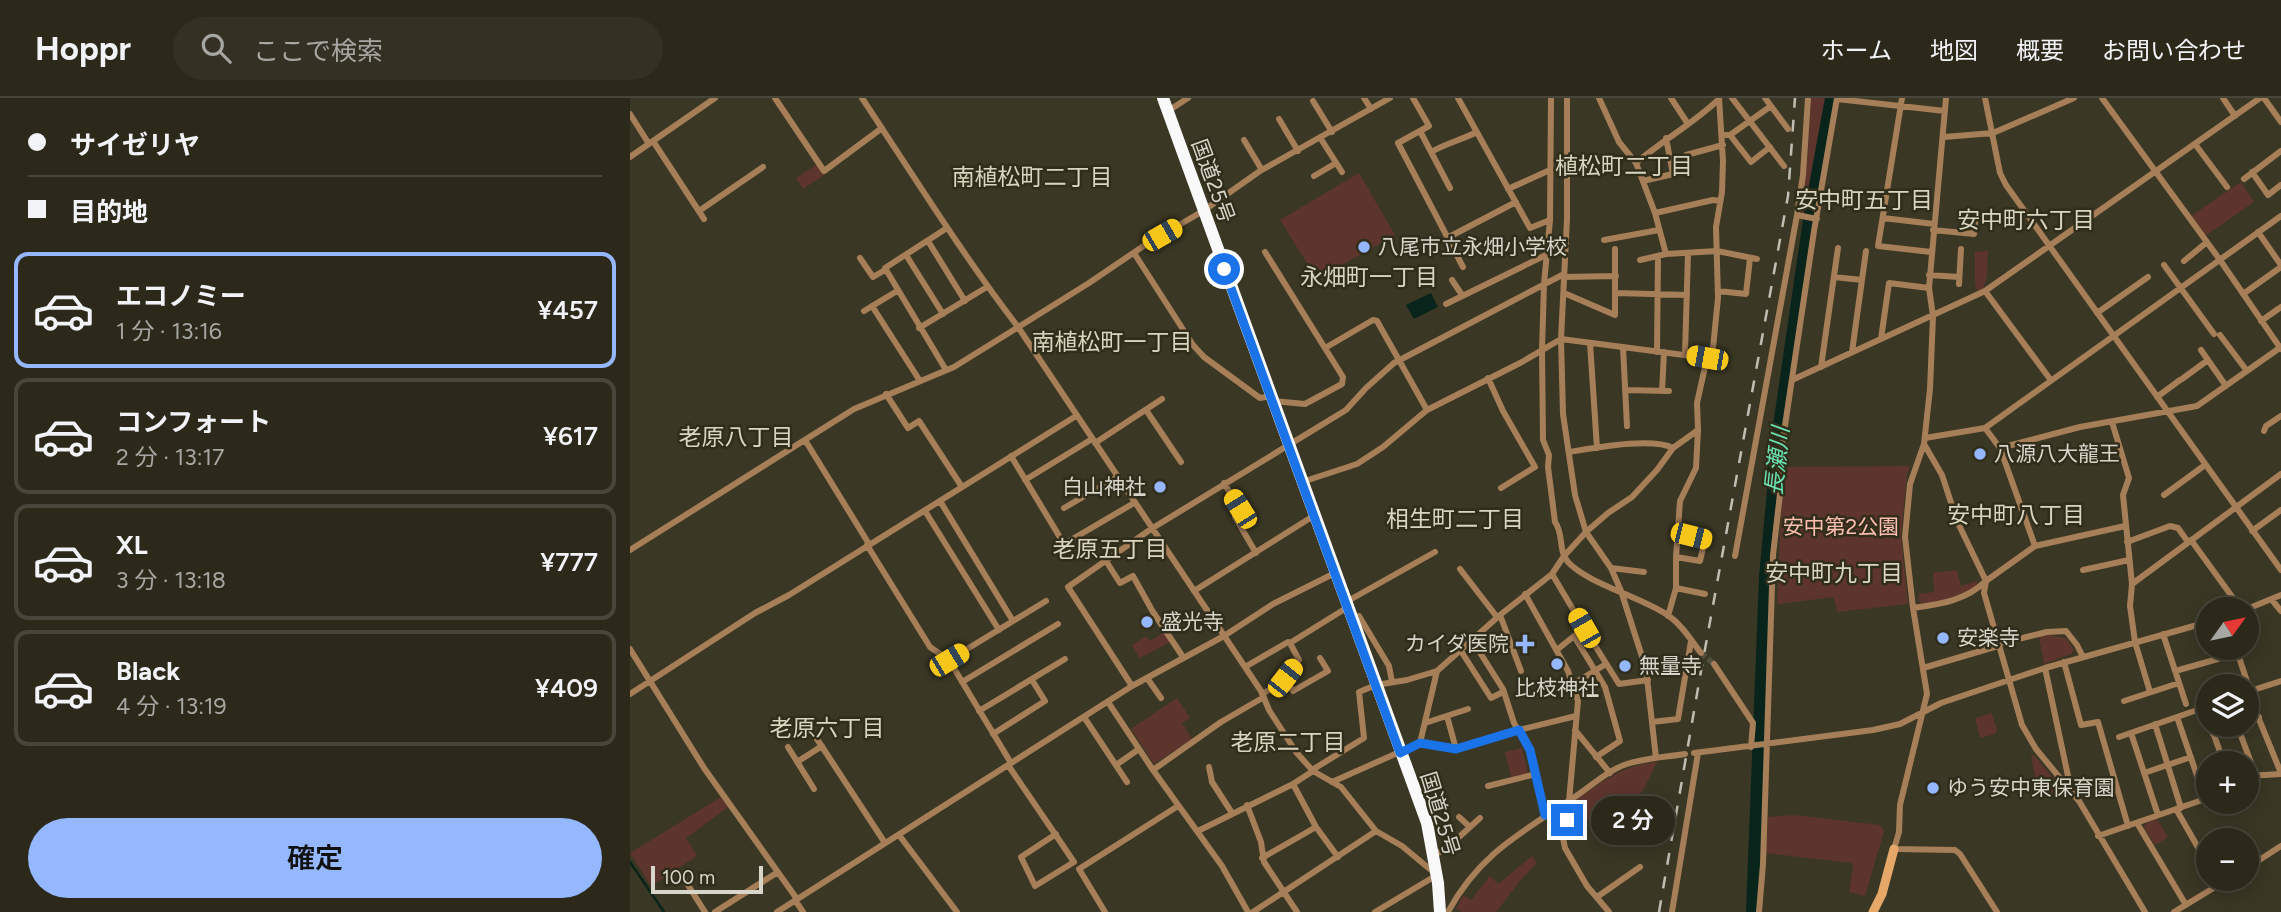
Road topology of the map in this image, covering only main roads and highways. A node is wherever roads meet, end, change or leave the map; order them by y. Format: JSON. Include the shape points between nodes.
{"nodes":[{"id":1,"x":1166,"y":104,"type":"edge"},
{"id":2,"x":1440,"y":912,"type":"edge"}],
"edges":[{"from":1,"to":2,"type":"highway","name":"国道25号","via":[[1427,823]]}]}
